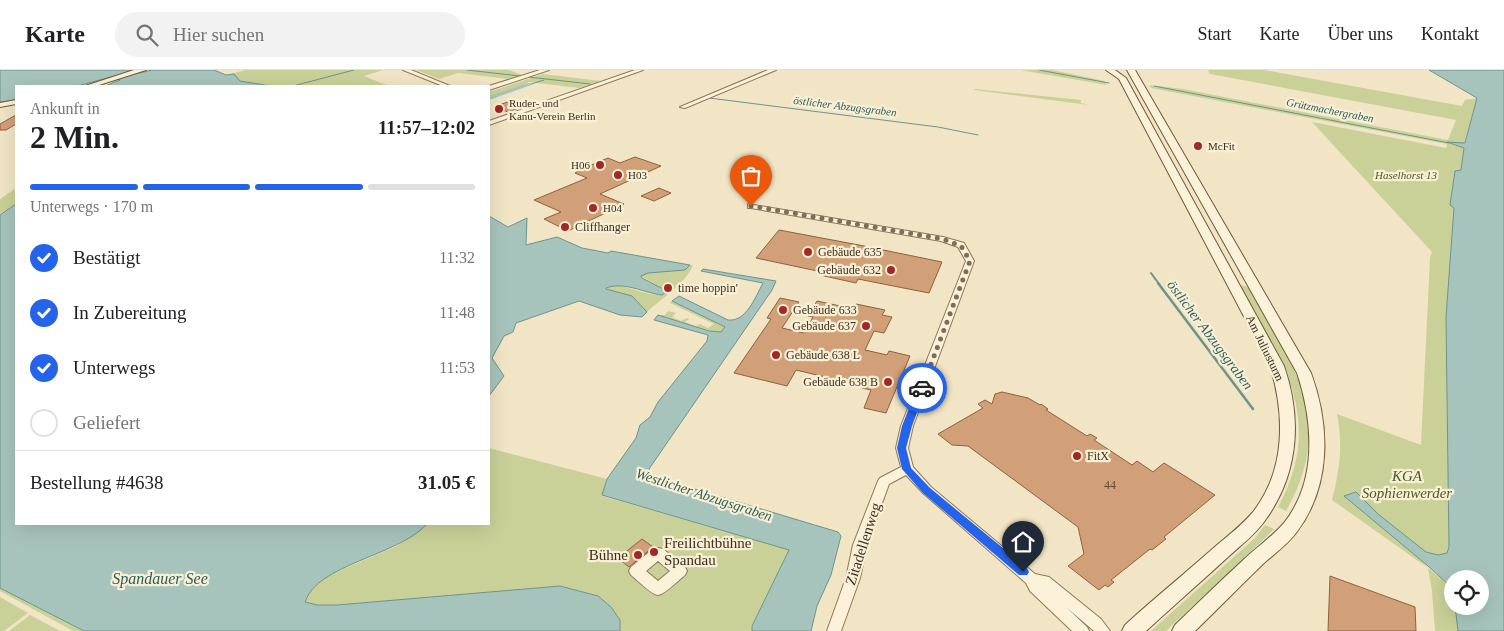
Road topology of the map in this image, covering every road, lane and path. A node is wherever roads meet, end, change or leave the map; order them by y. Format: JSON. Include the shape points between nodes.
{"nodes":[{"id":1,"x":406,"y":70,"type":"edge"},
{"id":2,"x":546,"y":70,"type":"edge"},
{"id":3,"x":640,"y":70,"type":"edge"},
{"id":4,"x":773,"y":70,"type":"edge"},
{"id":5,"x":1110,"y":70,"type":"edge"},
{"id":6,"x":1131,"y":70,"type":"edge"},
{"id":7,"x":139,"y":71,"type":"edge"},
{"id":8,"x":520,"y":72,"type":"dead end"},
{"id":9,"x":528,"y":76,"type":"junction"},
{"id":10,"x":92,"y":85,"type":"edge"},
{"id":11,"x":444,"y":85,"type":"edge"},
{"id":12,"x":490,"y":88,"type":"edge"},
{"id":13,"x":15,"y":102,"type":"edge"},
{"id":14,"x":1136,"y":103,"type":"junction"},
{"id":15,"x":1150,"y":104,"type":"junction"},
{"id":16,"x":0,"y":105,"type":"edge"},
{"id":17,"x":683,"y":106,"type":"dead end"},
{"id":18,"x":490,"y":123,"type":"edge"},
{"id":19,"x":751,"y":206,"type":"dead end"},
{"id":20,"x":907,"y":469,"type":"junction"},
{"id":21,"x":1031,"y":579,"type":"junction"},
{"id":22,"x":834,"y":631,"type":"edge"},
{"id":23,"x":1082,"y":631,"type":"edge"},
{"id":24,"x":1103,"y":631,"type":"edge"},
{"id":25,"x":1132,"y":631,"type":"edge"},
{"id":26,"x":1182,"y":631,"type":"edge"}],
"edges":[{"from":1,"to":11,"type":"street"},
{"from":2,"to":9,"type":"street"},
{"from":3,"to":18,"type":"street"},
{"from":4,"to":17,"type":"street"},
{"from":5,"to":14,"type":"main road","name":"Am Juliusturm","via":[[1122,78]]},
{"from":6,"to":15,"type":"main road","name":"Am Juliusturm"},
{"from":7,"to":10,"type":"main road"},
{"from":8,"to":9,"type":"street"},
{"from":9,"to":12,"type":"street"},
{"from":13,"to":16,"type":"main road"},
{"from":14,"to":15,"type":"main road"},
{"from":14,"to":25,"type":"main road","name":"Am Juliusturm","via":[[1276,366],[1290,424],[1281,473],[1263,510],[1243,533]]},
{"from":15,"to":26,"type":"main road","name":"Am Juliusturm","via":[[1304,373],[1314,403],[1318,430],[1319,457],[1312,485],[1291,526]]},
{"from":19,"to":20,"type":"street","via":[[943,239],[961,246],[966,252],[970,261],[907,426],[902,448]]},
{"from":20,"to":21,"type":"street"},
{"from":20,"to":22,"type":"street","name":"Zitadellenweg","via":[[884,481],[860,545],[853,578]]},
{"from":21,"to":23,"type":"street","via":[[1035,587]]},
{"from":21,"to":24,"type":"street","via":[[1044,582]]}]}
